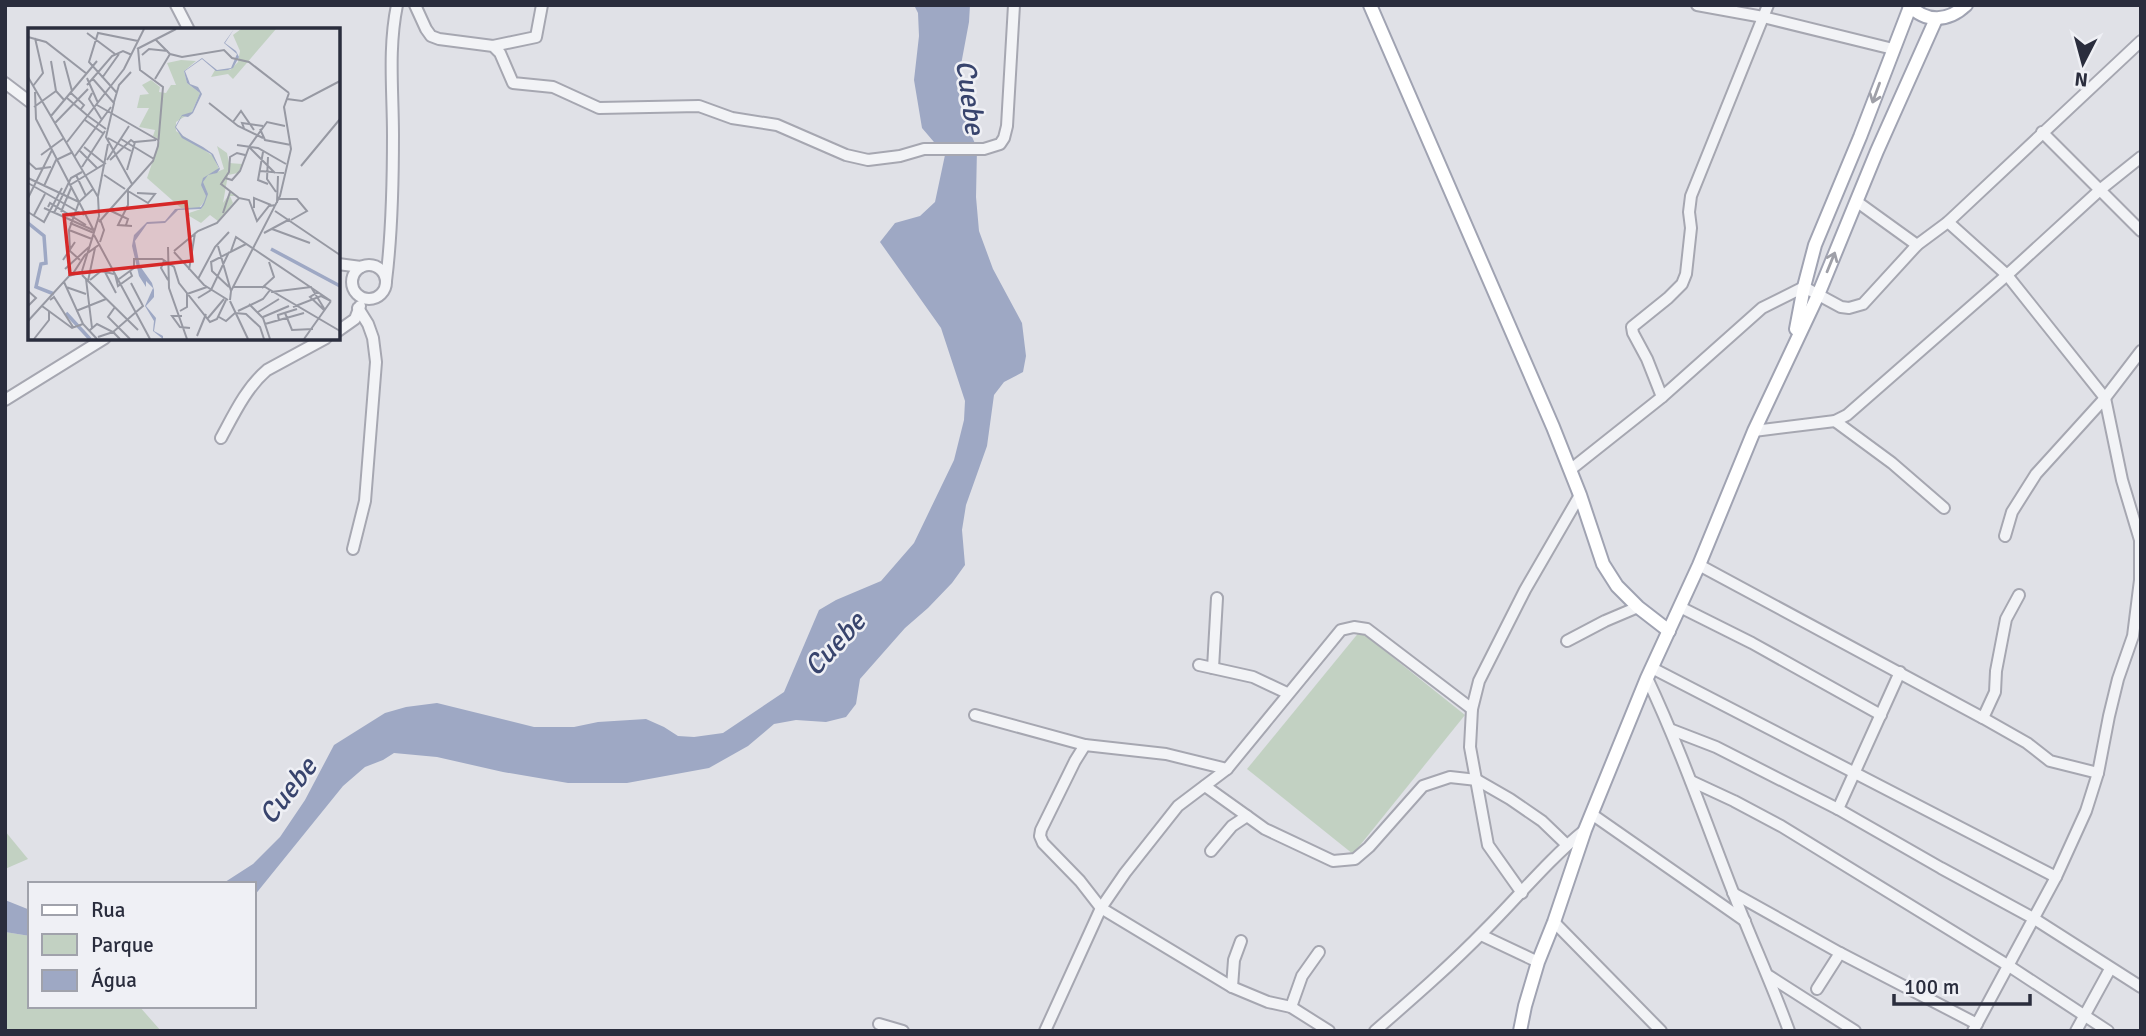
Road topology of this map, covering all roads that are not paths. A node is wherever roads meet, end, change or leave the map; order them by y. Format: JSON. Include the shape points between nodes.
{"nodes":[{"id":1,"x":176,"y":5,"type":"edge"},
{"id":2,"x":397,"y":5,"type":"edge"},
{"id":3,"x":415,"y":5,"type":"edge"},
{"id":4,"x":542,"y":5,"type":"edge"},
{"id":5,"x":1014,"y":5,"type":"edge"},
{"id":6,"x":1370,"y":5,"type":"edge"},
{"id":7,"x":1696,"y":5,"type":"edge"},
{"id":8,"x":1768,"y":5,"type":"edge"},
{"id":9,"x":1966,"y":5,"type":"edge"},
{"id":10,"x":1909,"y":6,"type":"edge"},
{"id":11,"x":1763,"y":17,"type":"junction"},
{"id":12,"x":1936,"y":19,"type":"junction"},
{"id":13,"x":188,"y":28,"type":"edge"},
{"id":14,"x":2141,"y":41,"type":"edge"},
{"id":15,"x":493,"y":46,"type":"junction"},
{"id":16,"x":1893,"y":49,"type":"junction"},
{"id":17,"x":5,"y":83,"type":"edge"},
{"id":18,"x":28,"y":100,"type":"edge"},
{"id":19,"x":2042,"y":132,"type":"junction"},
{"id":20,"x":2141,"y":157,"type":"edge"},
{"id":21,"x":2101,"y":189,"type":"junction"},
{"id":22,"x":1856,"y":201,"type":"junction"},
{"id":23,"x":1948,"y":222,"type":"junction"},
{"id":24,"x":2141,"y":231,"type":"edge"},
{"id":25,"x":1917,"y":244,"type":"junction"},
{"id":26,"x":390,"y":249,"type":"junction"},
{"id":27,"x":340,"y":266,"type":"edge"},
{"id":28,"x":365,"y":266,"type":"junction"},
{"id":29,"x":340,"y":269,"type":"edge"},
{"id":30,"x":2007,"y":275,"type":"junction"},
{"id":31,"x":386,"y":281,"type":"junction"},
{"id":32,"x":351,"y":283,"type":"junction"},
{"id":33,"x":1804,"y":287,"type":"junction"},
{"id":34,"x":1818,"y":295,"type":"junction"},
{"id":35,"x":367,"y":299,"type":"junction"},
{"id":36,"x":358,"y":308,"type":"junction"},
{"id":37,"x":340,"y":330,"type":"edge"},
{"id":38,"x":102,"y":340,"type":"edge"},
{"id":39,"x":322,"y":340,"type":"edge"},
{"id":40,"x":1793,"y":347,"type":"junction"},
{"id":41,"x":2141,"y":351,"type":"edge"},
{"id":42,"x":1661,"y":397,"type":"junction"},
{"id":43,"x":2105,"y":398,"type":"junction"},
{"id":44,"x":5,"y":400,"type":"edge"},
{"id":45,"x":1835,"y":421,"type":"junction"},
{"id":46,"x":1754,"y":431,"type":"junction"},
{"id":47,"x":221,"y":438,"type":"dead end"},
{"id":48,"x":1570,"y":470,"type":"junction"},
{"id":49,"x":1580,"y":495,"type":"junction"},
{"id":50,"x":1944,"y":508,"type":"dead end"},
{"id":51,"x":2005,"y":536,"type":"dead end"},
{"id":52,"x":354,"y":549,"type":"dead end"},
{"id":53,"x":1699,"y":565,"type":"junction"},
{"id":54,"x":2019,"y":595,"type":"dead end"},
{"id":55,"x":1217,"y":598,"type":"dead end"},
{"id":56,"x":1638,"y":607,"type":"junction"},
{"id":57,"x":1679,"y":607,"type":"junction"},
{"id":58,"x":1669,"y":631,"type":"junction"},
{"id":59,"x":1567,"y":641,"type":"dead end"},
{"id":60,"x":1199,"y":665,"type":"dead end"},
{"id":61,"x":1213,"y":668,"type":"junction"},
{"id":62,"x":1900,"y":672,"type":"junction"},
{"id":63,"x":1650,"y":673,"type":"junction"},
{"id":64,"x":1287,"y":693,"type":"junction"},
{"id":65,"x":1472,"y":709,"type":"junction"},
{"id":66,"x":975,"y":715,"type":"dead end"},
{"id":67,"x":1881,"y":715,"type":"junction"},
{"id":68,"x":1983,"y":718,"type":"junction"},
{"id":69,"x":1672,"y":730,"type":"junction"},
{"id":70,"x":1085,"y":745,"type":"junction"},
{"id":71,"x":1227,"y":769,"type":"junction"},
{"id":72,"x":1856,"y":773,"type":"junction"},
{"id":73,"x":2098,"y":773,"type":"junction"},
{"id":74,"x":1477,"y":780,"type":"junction"},
{"id":75,"x":1690,"y":780,"type":"junction"},
{"id":76,"x":1205,"y":786,"type":"junction"},
{"id":77,"x":1838,"y":809,"type":"junction"},
{"id":78,"x":1592,"y":815,"type":"junction"},
{"id":79,"x":1247,"y":816,"type":"junction"},
{"id":80,"x":1585,"y":830,"type":"junction"},
{"id":81,"x":1567,"y":845,"type":"junction"},
{"id":82,"x":1210,"y":851,"type":"dead end"},
{"id":83,"x":2056,"y":877,"type":"junction"},
{"id":84,"x":1522,"y":893,"type":"junction"},
{"id":85,"x":1733,"y":893,"type":"junction"},
{"id":86,"x":1101,"y":908,"type":"junction"},
{"id":87,"x":2033,"y":918,"type":"junction"},
{"id":88,"x":1745,"y":921,"type":"junction"},
{"id":89,"x":1554,"y":922,"type":"junction"},
{"id":90,"x":1481,"y":935,"type":"junction"},
{"id":91,"x":1241,"y":941,"type":"dead end"},
{"id":92,"x":1319,"y":952,"type":"dead end"},
{"id":93,"x":1840,"y":953,"type":"junction"},
{"id":94,"x":1538,"y":962,"type":"junction"},
{"id":95,"x":2009,"y":966,"type":"junction"},
{"id":96,"x":2110,"y":969,"type":"junction"},
{"id":97,"x":1769,"y":976,"type":"junction"},
{"id":98,"x":1232,"y":987,"type":"junction"},
{"id":99,"x":2141,"y":987,"type":"edge"},
{"id":100,"x":1817,"y":989,"type":"dead end"},
{"id":101,"x":1291,"y":1007,"type":"junction"},
{"id":102,"x":2084,"y":1016,"type":"junction"},
{"id":103,"x":879,"y":1024,"type":"dead end"},
{"id":104,"x":1975,"y":1028,"type":"edge"},
{"id":105,"x":903,"y":1031,"type":"edge"},
{"id":106,"x":1045,"y":1031,"type":"edge"},
{"id":107,"x":1329,"y":1031,"type":"edge"},
{"id":108,"x":1375,"y":1031,"type":"edge"},
{"id":109,"x":1521,"y":1031,"type":"edge"},
{"id":110,"x":1661,"y":1031,"type":"edge"},
{"id":111,"x":1789,"y":1031,"type":"edge"},
{"id":112,"x":1855,"y":1031,"type":"edge"},
{"id":113,"x":2076,"y":1031,"type":"edge"},
{"id":114,"x":2108,"y":1031,"type":"edge"}],
"edges":[{"from":1,"to":13,"type":"street"},
{"from":2,"to":26,"type":"street","via":[[391,47]]},
{"from":3,"to":15,"type":"street","via":[[431,36]]},
{"from":4,"to":15,"type":"street","via":[[535,38]]},
{"from":5,"to":15,"type":"street","via":[[1007,126],[999,144],[984,149],[924,149],[868,160],[777,125],[732,118],[699,106],[599,108],[553,87],[513,83]]},
{"from":6,"to":48,"type":"main road"},
{"from":7,"to":11,"type":"street"},
{"from":8,"to":11,"type":"street"},
{"from":9,"to":12,"type":"main road"},
{"from":10,"to":12,"type":"main road"},
{"from":10,"to":16,"type":"main road"},
{"from":11,"to":16,"type":"street"},
{"from":11,"to":42,"type":"street","via":[[1691,197],[1682,284],[1632,327]]},
{"from":12,"to":22,"type":"main road"},
{"from":14,"to":19,"type":"street"},
{"from":16,"to":33,"type":"main road","one_way":true,"via":[[1815,245]]},
{"from":17,"to":18,"type":"street"},
{"from":19,"to":21,"type":"street"},
{"from":19,"to":23,"type":"street"},
{"from":20,"to":21,"type":"street"},
{"from":21,"to":24,"type":"street"},
{"from":21,"to":30,"type":"street"},
{"from":22,"to":25,"type":"street"},
{"from":34,"to":22,"type":"main road","one_way":true},
{"from":23,"to":25,"type":"street"},
{"from":23,"to":30,"type":"street"},
{"from":25,"to":34,"type":"street","via":[[1863,304],[1842,307]]},
{"from":26,"to":28,"type":"street"},
{"from":26,"to":31,"type":"street"},
{"from":27,"to":28,"type":"street"},
{"from":28,"to":31,"type":"street","via":[[382,272]]},
{"from":28,"to":32,"type":"street"},
{"from":29,"to":32,"type":"street"},
{"from":30,"to":43,"type":"street"},
{"from":30,"to":45,"type":"street","via":[[1870,396]]},
{"from":31,"to":35,"type":"street","via":[[380,295]]},
{"from":32,"to":35,"type":"street","via":[[358,296]]},
{"from":33,"to":34,"type":"street"},
{"from":33,"to":40,"type":"main road"},
{"from":33,"to":42,"type":"street","via":[[1762,308]]},
{"from":34,"to":40,"type":"main road"},
{"from":35,"to":36,"type":"street"},
{"from":36,"to":37,"type":"street","via":[[355,319]]},
{"from":36,"to":52,"type":"street","via":[[369,324],[376,362],[365,501]]},
{"from":38,"to":44,"type":"street"},
{"from":39,"to":47,"type":"street","via":[[260,376]]},
{"from":40,"to":46,"type":"main road"},
{"from":41,"to":43,"type":"street"},
{"from":42,"to":48,"type":"street"},
{"from":43,"to":51,"type":"street","via":[[2036,474],[2012,512]]},
{"from":43,"to":73,"type":"street","via":[[2140,540],[2140,580],[2133,636]]},
{"from":45,"to":46,"type":"street"},
{"from":45,"to":50,"type":"street"},
{"from":46,"to":53,"type":"main road"},
{"from":48,"to":49,"type":"main road"},
{"from":49,"to":56,"type":"main road","via":[[1603,564]]},
{"from":49,"to":65,"type":"street","via":[[1479,681]]},
{"from":53,"to":57,"type":"main road"},
{"from":53,"to":62,"type":"street"},
{"from":54,"to":68,"type":"street","via":[[2006,620],[1995,692]]},
{"from":55,"to":61,"type":"street"},
{"from":56,"to":58,"type":"main road"},
{"from":56,"to":59,"type":"street"},
{"from":57,"to":58,"type":"main road"},
{"from":57,"to":67,"type":"street"},
{"from":58,"to":63,"type":"main road"},
{"from":60,"to":61,"type":"street"},
{"from":61,"to":64,"type":"street","via":[[1253,677]]},
{"from":62,"to":67,"type":"street"},
{"from":62,"to":68,"type":"street"},
{"from":63,"to":69,"type":"street"},
{"from":63,"to":72,"type":"street"},
{"from":63,"to":78,"type":"main road"},
{"from":64,"to":65,"type":"street","via":[[1341,630],[1354,626],[1367,629]]},
{"from":64,"to":71,"type":"street"},
{"from":65,"to":74,"type":"street","via":[[1470,747]]},
{"from":66,"to":70,"type":"street"},
{"from":67,"to":72,"type":"street"},
{"from":68,"to":73,"type":"street","via":[[2050,761]]},
{"from":69,"to":75,"type":"street"},
{"from":69,"to":77,"type":"street","via":[[1716,747]]},
{"from":70,"to":71,"type":"street","via":[[1166,754]]},
{"from":70,"to":86,"type":"street","via":[[1040,836]]},
{"from":71,"to":76,"type":"street"},
{"from":72,"to":77,"type":"street"},
{"from":72,"to":83,"type":"street"},
{"from":73,"to":83,"type":"street","via":[[2087,811]]},
{"from":74,"to":79,"type":"street","via":[[1450,777],[1423,786],[1355,859],[1333,861]]},
{"from":74,"to":81,"type":"street","via":[[1542,821]]},
{"from":74,"to":84,"type":"street","via":[[1488,845]]},
{"from":75,"to":85,"type":"street"},
{"from":75,"to":95,"type":"street","via":[[1781,826]]},
{"from":76,"to":79,"type":"street"},
{"from":76,"to":86,"type":"street","via":[[1178,806]]},
{"from":77,"to":87,"type":"street"},
{"from":78,"to":80,"type":"main road"},
{"from":78,"to":88,"type":"street"},
{"from":79,"to":82,"type":"street"},
{"from":80,"to":81,"type":"street"},
{"from":80,"to":89,"type":"main road"},
{"from":81,"to":84,"type":"street"},
{"from":83,"to":87,"type":"street"},
{"from":84,"to":90,"type":"street"},
{"from":85,"to":88,"type":"street"},
{"from":85,"to":93,"type":"street"},
{"from":86,"to":98,"type":"street"},
{"from":86,"to":106,"type":"street"},
{"from":87,"to":95,"type":"street"},
{"from":87,"to":96,"type":"street"},
{"from":88,"to":97,"type":"street"},
{"from":89,"to":94,"type":"main road"},
{"from":89,"to":110,"type":"street"},
{"from":90,"to":94,"type":"street"},
{"from":90,"to":108,"type":"street"},
{"from":91,"to":98,"type":"street"},
{"from":92,"to":101,"type":"street","via":[[1302,976]]},
{"from":93,"to":100,"type":"street"},
{"from":93,"to":104,"type":"street"},
{"from":94,"to":109,"type":"main road"},
{"from":95,"to":102,"type":"street"},
{"from":95,"to":104,"type":"street"},
{"from":96,"to":99,"type":"street"},
{"from":96,"to":102,"type":"street"},
{"from":97,"to":111,"type":"street"},
{"from":97,"to":112,"type":"street"},
{"from":98,"to":101,"type":"street"},
{"from":101,"to":107,"type":"street"},
{"from":102,"to":113,"type":"street"},
{"from":102,"to":114,"type":"street"},
{"from":103,"to":105,"type":"street"}]}
